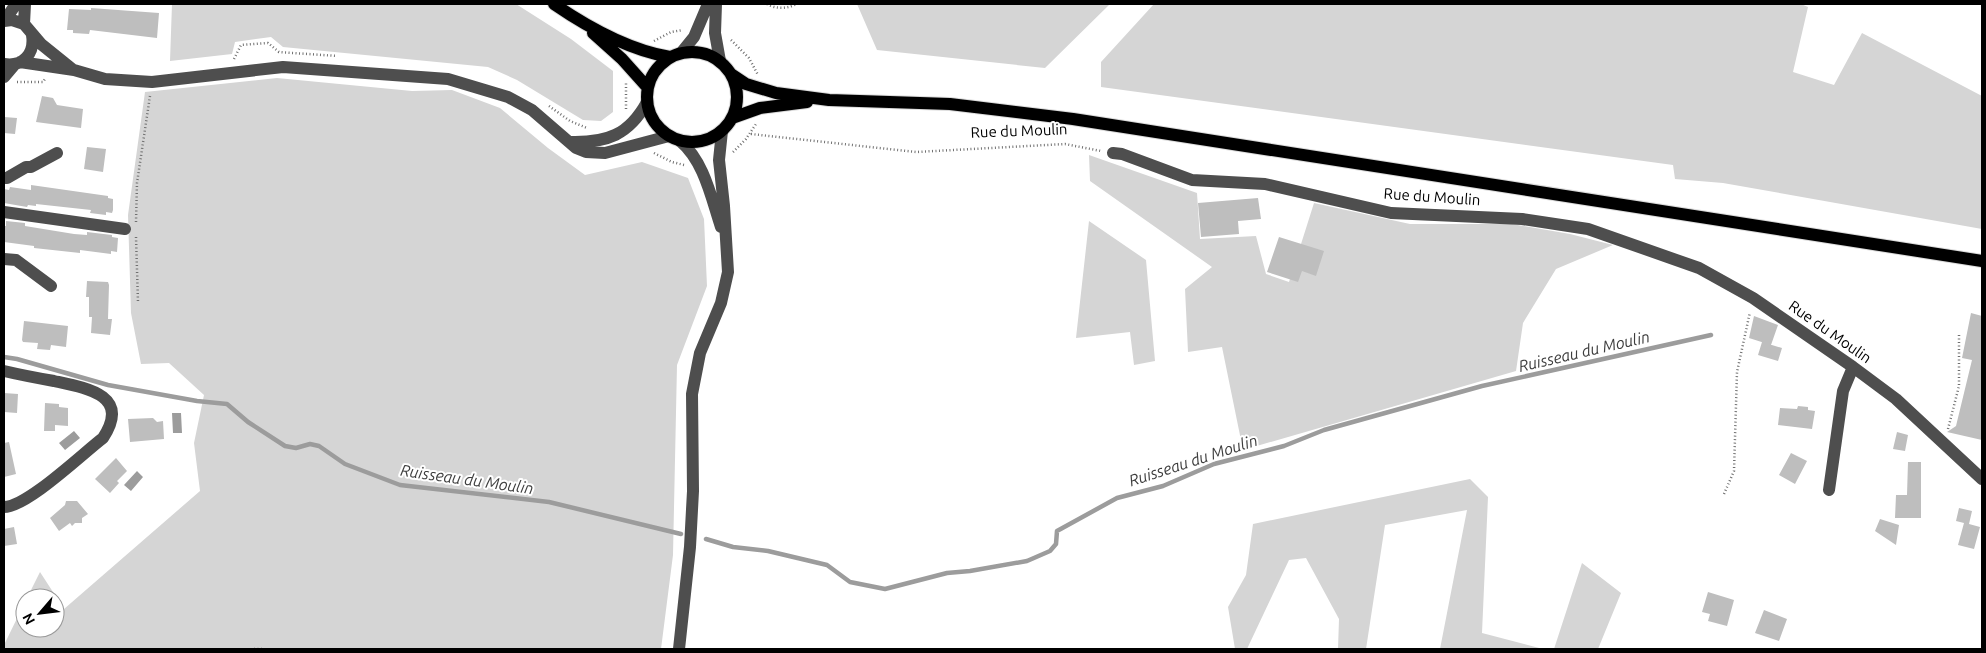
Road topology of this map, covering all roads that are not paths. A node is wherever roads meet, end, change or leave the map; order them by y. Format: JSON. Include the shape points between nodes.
{"nodes":[{"id":1,"x":16,"y":4,"type":"edge"},
{"id":2,"x":25,"y":4,"type":"edge"},
{"id":3,"x":554,"y":4,"type":"edge"},
{"id":4,"x":708,"y":4,"type":"edge"},
{"id":5,"x":716,"y":4,"type":"edge"},
{"id":6,"x":4,"y":21,"type":"edge"},
{"id":7,"x":24,"y":24,"type":"junction"},
{"id":8,"x":584,"y":24,"type":"junction"},
{"id":9,"x":32,"y":35,"type":"junction"},
{"id":10,"x":675,"y":55,"type":"junction"},
{"id":11,"x":720,"y":61,"type":"junction"},
{"id":12,"x":13,"y":63,"type":"edge"},
{"id":13,"x":74,"y":70,"type":"junction"},
{"id":14,"x":731,"y":74,"type":"junction"},
{"id":15,"x":7,"y":80,"type":"edge"},
{"id":16,"x":648,"y":88,"type":"junction"},
{"id":17,"x":829,"y":100,"type":"junction"},
{"id":18,"x":647,"y":102,"type":"junction"},
{"id":19,"x":732,"y":118,"type":"junction"},
{"id":20,"x":722,"y":131,"type":"junction"},
{"id":21,"x":674,"y":138,"type":"junction"},
{"id":22,"x":570,"y":142,"type":"junction"},
{"id":23,"x":57,"y":153,"type":"dead end"},
{"id":24,"x":1113,"y":153,"type":"road end"},
{"id":25,"x":4,"y":178,"type":"edge"},
{"id":26,"x":4,"y":212,"type":"edge"},
{"id":27,"x":125,"y":229,"type":"dead end"},
{"id":28,"x":727,"y":244,"type":"junction"},
{"id":29,"x":4,"y":259,"type":"edge"},
{"id":30,"x":1982,"y":261,"type":"edge"},
{"id":31,"x":51,"y":286,"type":"dead end"},
{"id":32,"x":1853,"y":368,"type":"junction"},
{"id":33,"x":4,"y":372,"type":"edge"},
{"id":34,"x":1982,"y":480,"type":"edge"},
{"id":35,"x":1829,"y":490,"type":"dead end"},
{"id":36,"x":4,"y":507,"type":"edge"},
{"id":37,"x":679,"y":649,"type":"edge"}],
"edges":[{"from":1,"to":6,"type":"street"},
{"from":2,"to":7,"type":"street"},
{"from":3,"to":8,"type":"main road"},
{"from":4,"to":10,"type":"street","via":[[694,37]]},
{"from":5,"to":11,"type":"street","via":[[715,32]]},
{"from":6,"to":7,"type":"street"},
{"from":7,"to":9,"type":"street"},
{"from":8,"to":10,"type":"main road","via":[[642,50]]},
{"from":8,"to":16,"type":"main road"},
{"from":9,"to":12,"type":"street","via":[[32,48],[26,59]]},
{"from":9,"to":13,"type":"street"},
{"from":10,"to":11,"type":"main road","via":[[701,52]]},
{"from":10,"to":16,"type":"main road","via":[[657,68]]},
{"from":11,"to":14,"type":"main road"},
{"from":12,"to":13,"type":"street"},
{"from":12,"to":15,"type":"street"},
{"from":13,"to":22,"type":"street","via":[[105,79],[152,82],[283,68],[448,79],[508,97],[532,110]]},
{"from":14,"to":17,"type":"main road","via":[[746,84],[776,94]]},
{"from":14,"to":19,"type":"main road","via":[[738,96]]},
{"from":16,"to":18,"type":"main road"},
{"from":17,"to":19,"type":"main road","via":[[768,107]]},
{"from":17,"to":30,"type":"main road","via":[[950,104],[1072,119]]},
{"from":18,"to":21,"type":"main road","via":[[652,119]]},
{"from":18,"to":22,"type":"street","via":[[631,126],[623,131],[598,140]]},
{"from":19,"to":20,"type":"main road"},
{"from":20,"to":21,"type":"main road","via":[[699,142]]},
{"from":20,"to":28,"type":"street","via":[[719,160]]},
{"from":21,"to":22,"type":"street","via":[[605,153],[586,152]]},
{"from":21,"to":28,"type":"street","via":[[690,150],[703,174]]},
{"from":23,"to":25,"type":"street"},
{"from":24,"to":32,"type":"street","name":"Rue du Moulin","via":[[1192,180],[1265,184],[1391,213],[1522,219],[1588,229],[1699,268],[1752,298]]},
{"from":26,"to":27,"type":"street"},
{"from":28,"to":37,"type":"street","via":[[728,272],[721,303],[700,353],[692,394],[693,492]]},
{"from":29,"to":31,"type":"street","via":[[16,260]]},
{"from":32,"to":34,"type":"street","name":"Rue du Moulin","via":[[1896,399]]},
{"from":32,"to":35,"type":"street","via":[[1843,391]]},
{"from":33,"to":36,"type":"street","via":[[85,388],[102,396],[113,417],[103,438],[26,499]]}]}
